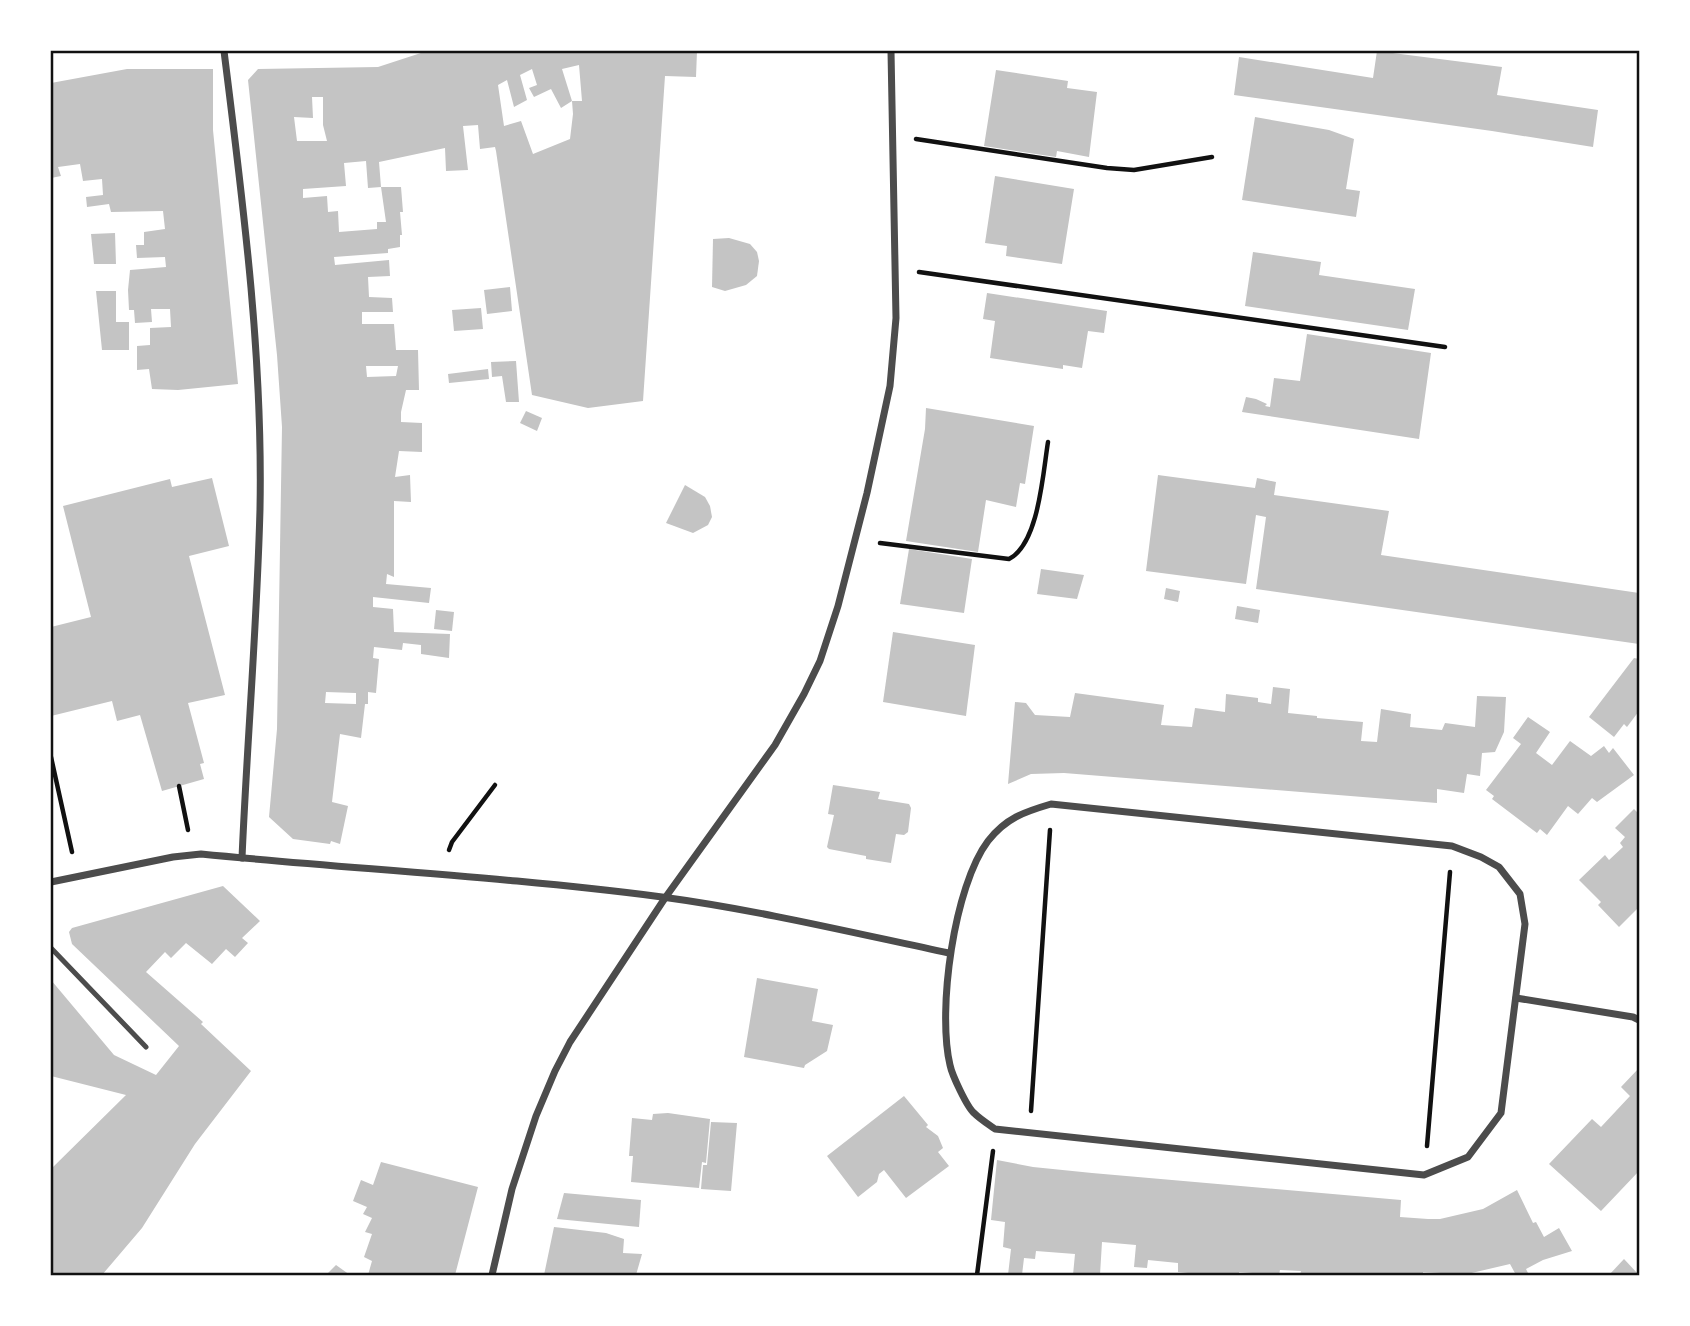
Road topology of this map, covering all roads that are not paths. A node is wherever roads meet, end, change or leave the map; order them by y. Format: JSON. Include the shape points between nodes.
{"nodes":[{"id":1,"x":224,"y":51,"type":"edge"},
{"id":2,"x":891,"y":51,"type":"edge"},
{"id":3,"x":242,"y":858,"type":"junction"},
{"id":4,"x":51,"y":882,"type":"edge"},
{"id":5,"x":665,"y":898,"type":"junction"},
{"id":6,"x":51,"y":948,"type":"edge"},
{"id":7,"x":949,"y":953,"type":"junction"},
{"id":8,"x":1516,"y":998,"type":"junction"},
{"id":9,"x":1639,"y":1020,"type":"edge"},
{"id":10,"x":146,"y":1047,"type":"dead end"},
{"id":11,"x":492,"y":1275,"type":"edge"}],
"edges":[{"from":1,"to":3,"type":"street","via":[[248,239],[259,427],[260,510]]},
{"from":2,"to":5,"type":"street","via":[[896,318],[890,386],[855,540],[820,661],[804,695],[775,745]]},
{"from":3,"to":4,"type":"street","via":[[193,855]]},
{"from":3,"to":5,"type":"street"},
{"from":5,"to":7,"type":"street"},
{"from":5,"to":11,"type":"street","via":[[570,1042],[547,1087],[512,1189]]},
{"from":6,"to":10,"type":"lane"},
{"from":7,"to":8,"type":"street","via":[[974,862],[990,839],[1018,814],[1051,804],[1452,846],[1499,867],[1520,894],[1525,925]]},
{"from":7,"to":8,"type":"street","via":[[946,1021],[950,1066],[972,1112],[995,1129],[1424,1175],[1468,1157],[1501,1113]]},
{"from":8,"to":9,"type":"street"}]}
